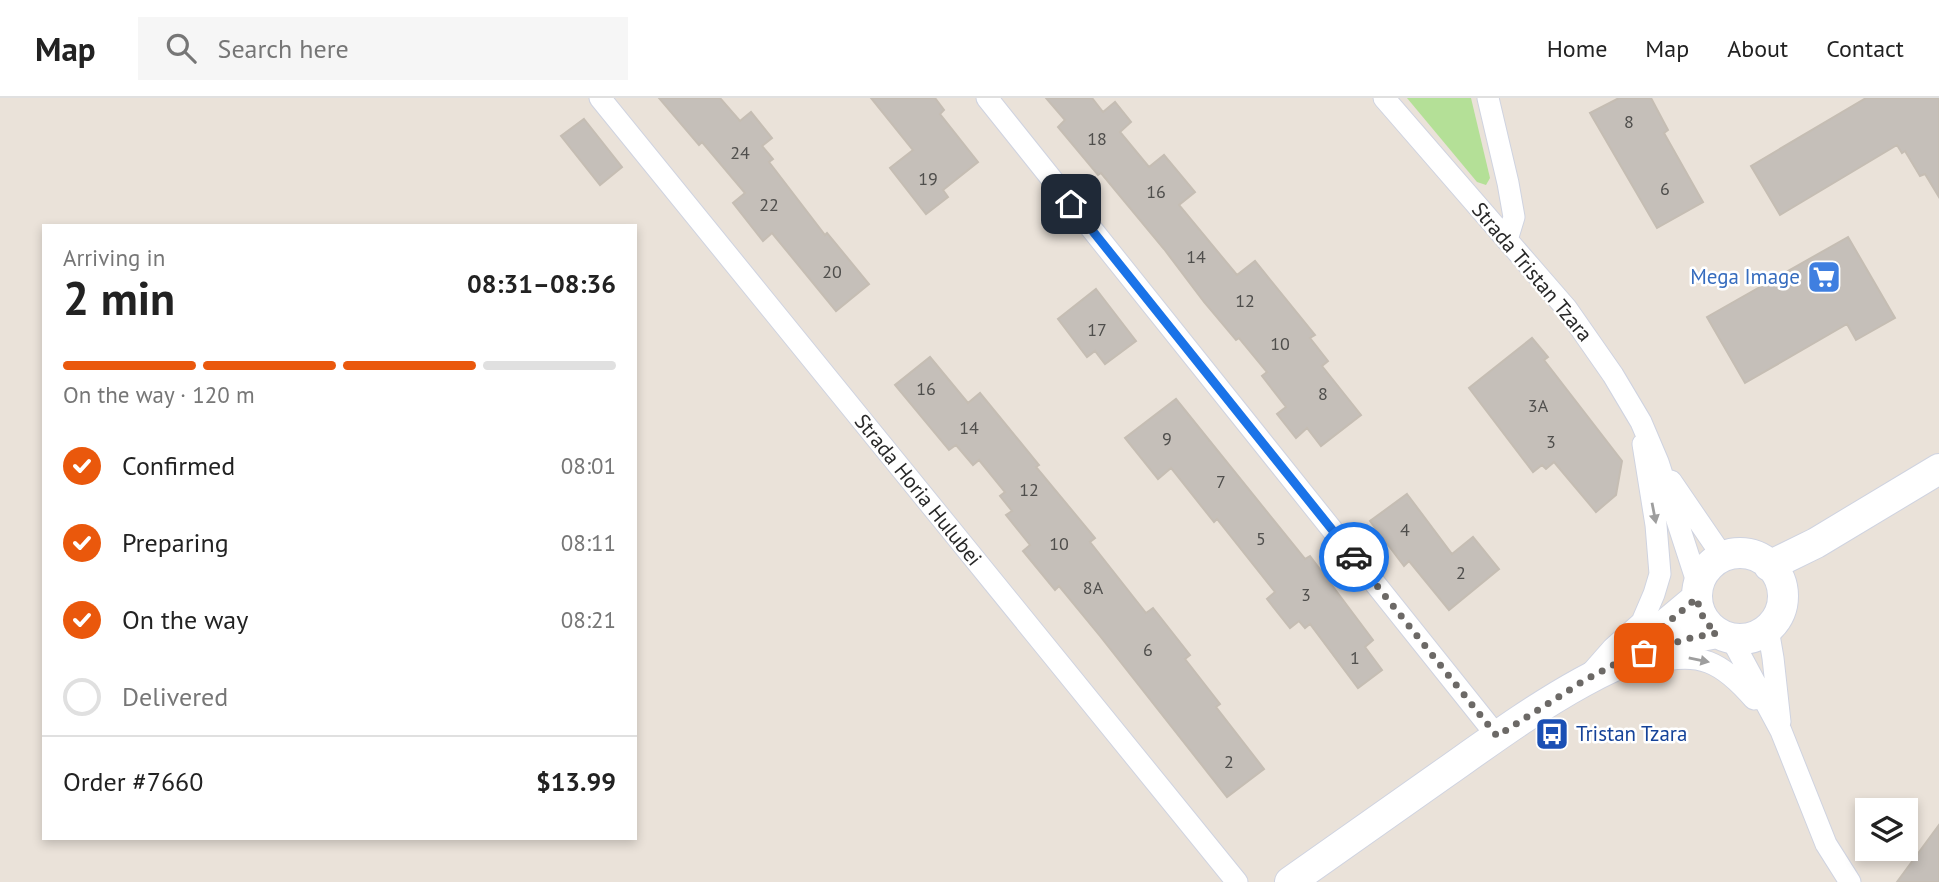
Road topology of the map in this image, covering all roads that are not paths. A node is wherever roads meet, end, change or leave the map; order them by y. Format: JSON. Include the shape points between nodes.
{"nodes":[{"id":1,"x":600,"y":98,"type":"edge"},
{"id":2,"x":987,"y":98,"type":"edge"},
{"id":3,"x":1384,"y":98,"type":"edge"},
{"id":4,"x":1488,"y":98,"type":"edge"},
{"id":5,"x":1507,"y":240,"type":"junction"},
{"id":6,"x":1641,"y":422,"type":"junction"},
{"id":7,"x":1658,"y":461,"type":"junction"},
{"id":8,"x":1939,"y":469,"type":"edge"},
{"id":9,"x":1816,"y":543,"type":"junction"},
{"id":10,"x":1723,"y":557,"type":"junction"},
{"id":11,"x":1769,"y":566,"type":"junction"},
{"id":12,"x":1698,"y":592,"type":"junction"},
{"id":13,"x":1782,"y":592,"type":"junction"},
{"id":14,"x":1768,"y":629,"type":"junction"},
{"id":15,"x":1724,"y":636,"type":"junction"},
{"id":16,"x":1623,"y":660,"type":"junction"},
{"id":17,"x":1585,"y":680,"type":"junction"},
{"id":18,"x":1781,"y":731,"type":"junction"},
{"id":19,"x":1497,"y":736,"type":"junction"},
{"id":20,"x":1237,"y":882,"type":"edge"},
{"id":21,"x":1290,"y":882,"type":"edge"},
{"id":22,"x":1850,"y":882,"type":"edge"}],
"edges":[{"from":1,"to":20,"type":"street","name":"Strada Horia Hulubei"},
{"from":2,"to":19,"type":"street"},
{"from":3,"to":5,"type":"street","name":"Strada Tristan Tzara"},
{"from":4,"to":5,"type":"street","via":[[1514,217]]},
{"from":5,"to":6,"type":"street","name":"Strada Tristan Tzara","via":[[1567,309]]},
{"from":6,"to":7,"type":"street","name":"Strada Tristan Tzara"},
{"from":6,"to":17,"type":"street","one_way":true,"via":[[1660,574],[1642,622]]},
{"from":7,"to":10,"type":"street","name":"Strada Tristan Tzara"},
{"from":7,"to":12,"type":"street","name":"Strada Tristan Tzara"},
{"from":8,"to":9,"type":"street"},
{"from":9,"to":11,"type":"street"},
{"from":9,"to":13,"type":"street"},
{"from":10,"to":11,"type":"street","via":[[1748,554]]},
{"from":10,"to":12,"type":"street","via":[[1704,573]]},
{"from":11,"to":13,"type":"street"},
{"from":12,"to":15,"type":"street","via":[[1706,624]]},
{"from":12,"to":16,"type":"street"},
{"from":13,"to":14,"type":"street","via":[[1780,612]]},
{"from":14,"to":15,"type":"street","via":[[1745,639]]},
{"from":14,"to":18,"type":"street"},
{"from":15,"to":16,"type":"street","via":[[1686,639]]},
{"from":15,"to":18,"type":"street"},
{"from":16,"to":17,"type":"street"},
{"from":17,"to":18,"type":"street","one_way":true,"via":[[1669,658],[1694,657],[1716,664],[1735,678]]},
{"from":17,"to":19,"type":"street"},
{"from":18,"to":22,"type":"street","via":[[1826,844]]},
{"from":19,"to":21,"type":"street"}]}
